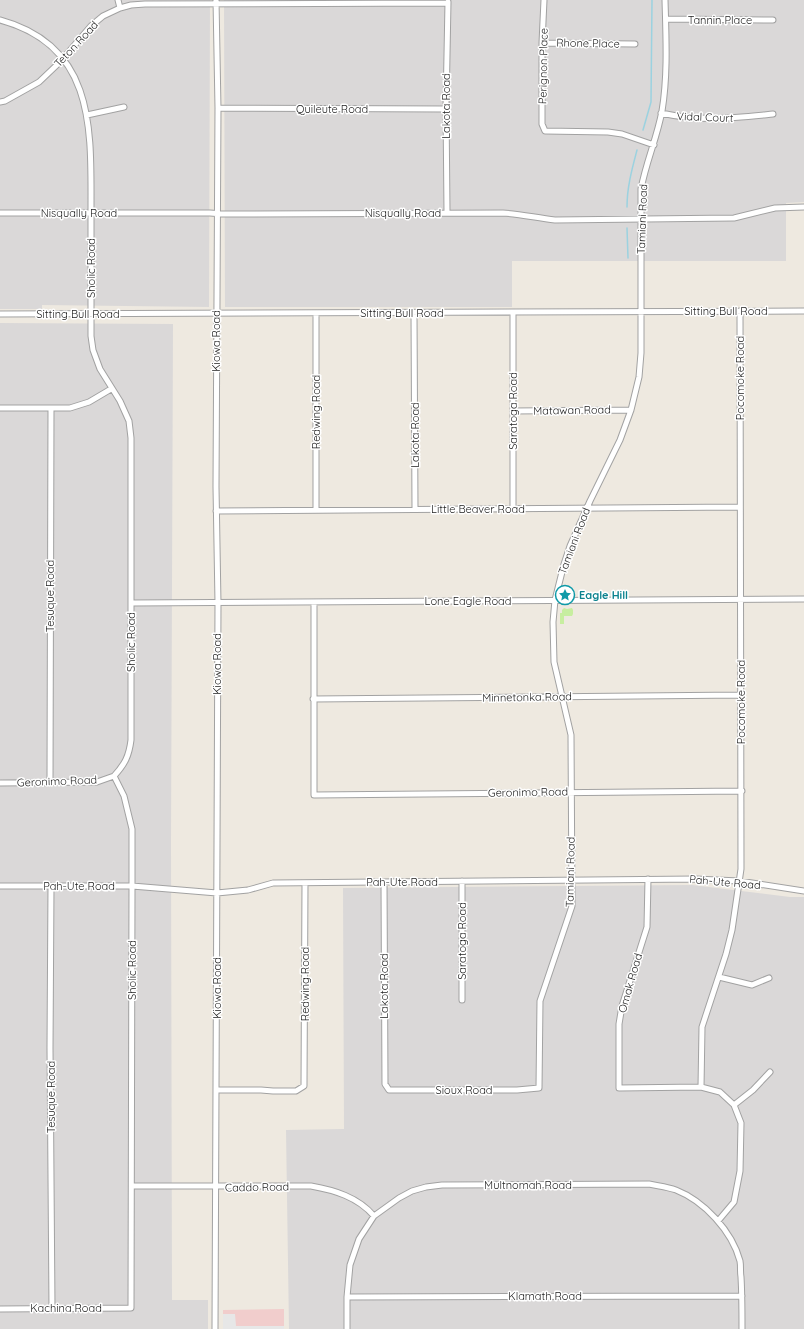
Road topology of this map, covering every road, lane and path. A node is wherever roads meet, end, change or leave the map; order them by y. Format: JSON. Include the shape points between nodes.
{"nodes":[{"id":1,"x":118,"y":0,"type":"edge"},
{"id":2,"x":544,"y":0,"type":"edge"},
{"id":3,"x":665,"y":0,"type":"edge"},
{"id":4,"x":216,"y":2,"type":"edge"},
{"id":5,"x":448,"y":2,"type":"edge"},
{"id":6,"x":120,"y":8,"type":"junction"},
{"id":7,"x":666,"y":19,"type":"junction"},
{"id":8,"x":0,"y":20,"type":"edge"},
{"id":9,"x":774,"y":20,"type":"dead end"},
{"id":10,"x":542,"y":43,"type":"junction"},
{"id":11,"x":635,"y":44,"type":"dead end"},
{"id":12,"x":63,"y":58,"type":"junction"},
{"id":13,"x":0,"y":102,"type":"edge"},
{"id":14,"x":124,"y":107,"type":"dead end"},
{"id":15,"x":218,"y":108,"type":"junction"},
{"id":16,"x":446,"y":109,"type":"junction"},
{"id":17,"x":662,"y":113,"type":"junction"},
{"id":18,"x":773,"y":114,"type":"dead end"},
{"id":19,"x":87,"y":115,"type":"junction"},
{"id":20,"x":654,"y":145,"type":"junction"},
{"id":21,"x":804,"y":207,"type":"edge"},
{"id":22,"x":447,"y":212,"type":"junction"},
{"id":23,"x":0,"y":213,"type":"edge"},
{"id":24,"x":91,"y":213,"type":"junction"},
{"id":25,"x":217,"y":214,"type":"junction"},
{"id":26,"x":640,"y":219,"type":"junction"},
{"id":27,"x":740,"y":311,"type":"junction"},
{"id":28,"x":804,"y":311,"type":"edge"},
{"id":29,"x":513,"y":312,"type":"junction"},
{"id":30,"x":641,"y":312,"type":"junction"},
{"id":31,"x":316,"y":313,"type":"junction"},
{"id":32,"x":414,"y":313,"type":"junction"},
{"id":33,"x":0,"y":314,"type":"edge"},
{"id":34,"x":91,"y":314,"type":"junction"},
{"id":35,"x":216,"y":314,"type":"junction"},
{"id":36,"x":111,"y":389,"type":"junction"},
{"id":37,"x":0,"y":408,"type":"edge"},
{"id":38,"x":51,"y":408,"type":"junction"},
{"id":39,"x":631,"y":410,"type":"junction"},
{"id":40,"x":513,"y":411,"type":"junction"},
{"id":41,"x":740,"y":507,"type":"junction"},
{"id":42,"x":586,"y":508,"type":"junction"},
{"id":43,"x":415,"y":509,"type":"junction"},
{"id":44,"x":513,"y":509,"type":"junction"},
{"id":45,"x":316,"y":510,"type":"junction"},
{"id":46,"x":216,"y":511,"type":"junction"},
{"id":47,"x":740,"y":599,"type":"junction"},
{"id":48,"x":804,"y":599,"type":"edge"},
{"id":49,"x":555,"y":600,"type":"junction"},
{"id":50,"x":314,"y":602,"type":"junction"},
{"id":51,"x":131,"y":603,"type":"junction"},
{"id":52,"x":218,"y":603,"type":"junction"},
{"id":53,"x":741,"y":695,"type":"junction"},
{"id":54,"x":561,"y":696,"type":"junction"},
{"id":55,"x":313,"y":699,"type":"junction"},
{"id":56,"x":114,"y":776,"type":"junction"},
{"id":57,"x":0,"y":783,"type":"edge"},
{"id":58,"x":50,"y":783,"type":"junction"},
{"id":59,"x":742,"y":791,"type":"junction"},
{"id":60,"x":571,"y":792,"type":"junction"},
{"id":61,"x":648,"y":879,"type":"junction"},
{"id":62,"x":571,"y":880,"type":"junction"},
{"id":63,"x":462,"y":881,"type":"junction"},
{"id":64,"x":739,"y":881,"type":"junction"},
{"id":65,"x":384,"y":882,"type":"junction"},
{"id":66,"x":305,"y":883,"type":"junction"},
{"id":67,"x":0,"y":886,"type":"edge"},
{"id":68,"x":51,"y":886,"type":"junction"},
{"id":69,"x":132,"y":886,"type":"junction"},
{"id":70,"x":804,"y":891,"type":"edge"},
{"id":71,"x":217,"y":893,"type":"junction"},
{"id":72,"x":719,"y":977,"type":"junction"},
{"id":73,"x":769,"y":978,"type":"dead end"},
{"id":74,"x":462,"y":1000,"type":"dead end"},
{"id":75,"x":770,"y":1072,"type":"dead end"},
{"id":76,"x":701,"y":1087,"type":"junction"},
{"id":77,"x":539,"y":1088,"type":"joint"},
{"id":78,"x":216,"y":1090,"type":"junction"},
{"id":79,"x":389,"y":1090,"type":"joint"},
{"id":80,"x":734,"y":1105,"type":"junction"},
{"id":81,"x":132,"y":1186,"type":"junction"},
{"id":82,"x":217,"y":1187,"type":"junction"},
{"id":83,"x":374,"y":1216,"type":"junction"},
{"id":84,"x":718,"y":1220,"type":"junction"},
{"id":85,"x":742,"y":1296,"type":"junction"},
{"id":86,"x":347,"y":1297,"type":"junction"},
{"id":87,"x":52,"y":1308,"type":"junction"},
{"id":88,"x":131,"y":1308,"type":"joint"},
{"id":89,"x":0,"y":1309,"type":"edge"},
{"id":90,"x":215,"y":1329,"type":"edge"},
{"id":91,"x":347,"y":1329,"type":"edge"},
{"id":92,"x":742,"y":1329,"type":"edge"}],
"edges":[{"from":1,"to":6,"type":"street"},
{"from":2,"to":10,"type":"street","name":"Perignon Place"},
{"from":3,"to":7,"type":"street","name":"Tamiani Road"},
{"from":4,"to":5,"type":"street","name":"Teton Road"},
{"from":4,"to":6,"type":"street","name":"Teton Road","via":[[145,4]]},
{"from":4,"to":15,"type":"street","name":"Kiowa Road"},
{"from":5,"to":16,"type":"street","name":"Lakota Road"},
{"from":6,"to":12,"type":"street","name":"Teton Road","via":[[112,10],[94,24]]},
{"from":7,"to":9,"type":"street","name":"Tannin Place"},
{"from":7,"to":17,"type":"street","name":"Tamiani Road","via":[[665,90]]},
{"from":8,"to":12,"type":"street","name":"Sholic Road","via":[[42,38]]},
{"from":10,"to":11,"type":"street","name":"Rhone Place"},
{"from":10,"to":20,"type":"street","name":"Perignon Place","via":[[542,124],[545,131],[608,132]]},
{"from":12,"to":13,"type":"street","name":"Teton Road","via":[[39,82]]},
{"from":12,"to":19,"type":"street","name":"Sholic Road","via":[[76,79]]},
{"from":14,"to":19,"type":"street"},
{"from":15,"to":16,"type":"street","name":"Quileute Road"},
{"from":15,"to":25,"type":"street","name":"Kiowa Road"},
{"from":16,"to":22,"type":"street","name":"Lakota Road"},
{"from":17,"to":18,"type":"street","name":"Vidal Court","via":[[690,118],[724,119]]},
{"from":17,"to":20,"type":"street","name":"Tamiani Road"},
{"from":19,"to":24,"type":"street","name":"Sholic Road"},
{"from":20,"to":26,"type":"street","name":"Tamiani Road","via":[[641,189]]},
{"from":21,"to":26,"type":"street","name":"Nisqually Road","via":[[775,208],[734,218]]},
{"from":22,"to":25,"type":"street","name":"Nisqually Road"},
{"from":22,"to":26,"type":"street","name":"Nisqually Road","via":[[520,214],[554,220]]},
{"from":23,"to":24,"type":"street","name":"Nisqually Road"},
{"from":24,"to":25,"type":"street","name":"Nisqually Road"},
{"from":24,"to":34,"type":"street","name":"Sholic Road"},
{"from":25,"to":35,"type":"street","name":"Kiowa Road"},
{"from":26,"to":30,"type":"street","name":"Tamiani Road"},
{"from":27,"to":28,"type":"street","name":"Sitting Bull Road"},
{"from":27,"to":30,"type":"street","name":"Sitting Bull Road"},
{"from":27,"to":41,"type":"street","name":"Pocomoke Road"},
{"from":29,"to":30,"type":"street","name":"Sitting Bull Road"},
{"from":29,"to":32,"type":"street","name":"Sitting Bull Road"},
{"from":29,"to":40,"type":"street","name":"Saratoga Road"},
{"from":30,"to":39,"type":"street","name":"Tamiani Road","via":[[639,377]]},
{"from":31,"to":32,"type":"street","name":"Sitting Bull Road"},
{"from":31,"to":35,"type":"street","name":"Sitting Bull Road"},
{"from":31,"to":45,"type":"street","name":"Redwing Road"},
{"from":32,"to":43,"type":"street","name":"Lakota Road"},
{"from":33,"to":34,"type":"street","name":"Sitting Bull Road"},
{"from":34,"to":35,"type":"street","name":"Sitting Bull Road"},
{"from":34,"to":36,"type":"street","name":"Sholic Road","via":[[93,350]]},
{"from":35,"to":46,"type":"street","name":"Kiowa Road"},
{"from":36,"to":38,"type":"street","via":[[89,402],[70,408]]},
{"from":36,"to":51,"type":"street","name":"Sholic Road","via":[[129,421],[131,438]]},
{"from":37,"to":38,"type":"street"},
{"from":38,"to":58,"type":"street","name":"Tesuque Road"},
{"from":39,"to":40,"type":"street","name":"Matawan Road"},
{"from":39,"to":42,"type":"street","name":"Tamiani Road","via":[[620,440]]},
{"from":40,"to":44,"type":"street","name":"Saratoga Road"},
{"from":41,"to":42,"type":"street","name":"Little Beaver Road"},
{"from":41,"to":47,"type":"street","name":"Pocomoke Road"},
{"from":42,"to":44,"type":"street","name":"Little Beaver Road"},
{"from":42,"to":49,"type":"street","name":"Tamiani Road","via":[[564,564]]},
{"from":43,"to":44,"type":"street","name":"Little Beaver Road"},
{"from":43,"to":45,"type":"street","name":"Little Beaver Road"},
{"from":45,"to":46,"type":"street","name":"Little Beaver Road"},
{"from":46,"to":52,"type":"street","name":"Kiowa Road"},
{"from":47,"to":48,"type":"street","name":"Lone Eagle Road"},
{"from":47,"to":49,"type":"street","name":"Lone Eagle Road"},
{"from":47,"to":53,"type":"street","name":"Pocomoke Road"},
{"from":49,"to":50,"type":"street","name":"Lone Eagle Road"},
{"from":49,"to":54,"type":"street","name":"Tamiani Road","via":[[553,655]]},
{"from":50,"to":52,"type":"street","name":"Lone Eagle Road"},
{"from":50,"to":55,"type":"street"},
{"from":51,"to":52,"type":"street","name":"Lone Eagle Road"},
{"from":51,"to":56,"type":"street","name":"Sholic Road","via":[[130,752]]},
{"from":52,"to":71,"type":"street","name":"Kiowa Road"},
{"from":53,"to":54,"type":"street","name":"Minnetonka Road"},
{"from":53,"to":59,"type":"street","name":"Pocomoke Road"},
{"from":54,"to":55,"type":"street","name":"Minnetonka Road"},
{"from":54,"to":60,"type":"street","name":"Tamiani Road","via":[[571,735]]},
{"from":55,"to":60,"type":"street","name":"Geronimo Road","via":[[314,795]]},
{"from":56,"to":58,"type":"street","name":"Geronimo Road","via":[[97,782]]},
{"from":56,"to":69,"type":"street","name":"Sholic Road","via":[[124,796],[132,829]]},
{"from":57,"to":58,"type":"street","name":"Geronimo Road"},
{"from":59,"to":60,"type":"street","name":"Geronimo Road"},
{"from":59,"to":64,"type":"street","name":"Pocomoke Road"},
{"from":60,"to":62,"type":"street","name":"Tamiani Road"},
{"from":61,"to":62,"type":"street","name":"Pah-Ute Road"},
{"from":61,"to":64,"type":"street","name":"Pah-Ute Road"},
{"from":61,"to":76,"type":"street","name":"Omak Road","via":[[647,927],[622,1006],[620,1088]]},
{"from":62,"to":63,"type":"street","name":"Pah-Ute Road"},
{"from":62,"to":77,"type":"street","name":"Tamiani Road","via":[[572,906],[540,1001]]},
{"from":63,"to":65,"type":"street","name":"Pah-Ute Road"},
{"from":63,"to":74,"type":"street","name":"Saratoga Road"},
{"from":64,"to":70,"type":"street","name":"Pah-Ute Road"},
{"from":64,"to":72,"type":"street","name":"Pocomoke Road","via":[[732,930]]},
{"from":65,"to":66,"type":"street","name":"Pah-Ute Road"},
{"from":65,"to":79,"type":"street","name":"Lakota Road","via":[[384,1076]]},
{"from":66,"to":71,"type":"street","name":"Pah-Ute Road","via":[[273,883],[248,890]]},
{"from":66,"to":78,"type":"street","name":"Redwing Road","via":[[304,1086],[296,1091]]},
{"from":67,"to":68,"type":"street","name":"Pah-Ute Road"},
{"from":68,"to":69,"type":"street","name":"Pah-Ute Road"},
{"from":68,"to":87,"type":"street","name":"Tesuque Road"},
{"from":69,"to":71,"type":"street","name":"Pah-Ute Road"},
{"from":69,"to":81,"type":"street","name":"Sholic Road"},
{"from":71,"to":78,"type":"street","name":"Kiowa Road"},
{"from":72,"to":73,"type":"street","via":[[752,985]]},
{"from":72,"to":76,"type":"street","name":"Pocomoke Road","via":[[702,1027]]},
{"from":75,"to":80,"type":"street"},
{"from":76,"to":80,"type":"street","via":[[720,1092]]},
{"from":77,"to":79,"type":"street","name":"Sioux Road"},
{"from":78,"to":82,"type":"street","name":"Kiowa Road"},
{"from":80,"to":84,"type":"street","via":[[741,1123],[740,1171],[734,1202]]},
{"from":81,"to":82,"type":"street","name":"Caddo Road"},
{"from":81,"to":88,"type":"street","name":"Sholic Road"},
{"from":82,"to":83,"type":"street","name":"Caddo Road","via":[[328,1188],[368,1208]]},
{"from":82,"to":90,"type":"street","name":"Kiowa Road"},
{"from":83,"to":84,"type":"street","name":"Multnomah Road","via":[[399,1198],[426,1187],[649,1184],[676,1190],[700,1204]]},
{"from":83,"to":86,"type":"street","name":"Multnomah Road","via":[[359,1239],[350,1265]]},
{"from":84,"to":85,"type":"street","name":"Multnomah Road","via":[[730,1238],[740,1261]]},
{"from":85,"to":86,"type":"street","name":"Klamath Road"},
{"from":85,"to":92,"type":"street","name":"Multnomah Road"},
{"from":86,"to":91,"type":"street","name":"Multnomah Road"},
{"from":87,"to":88,"type":"street","name":"Kachina Road"},
{"from":87,"to":89,"type":"street","name":"Kachina Road"}]}
